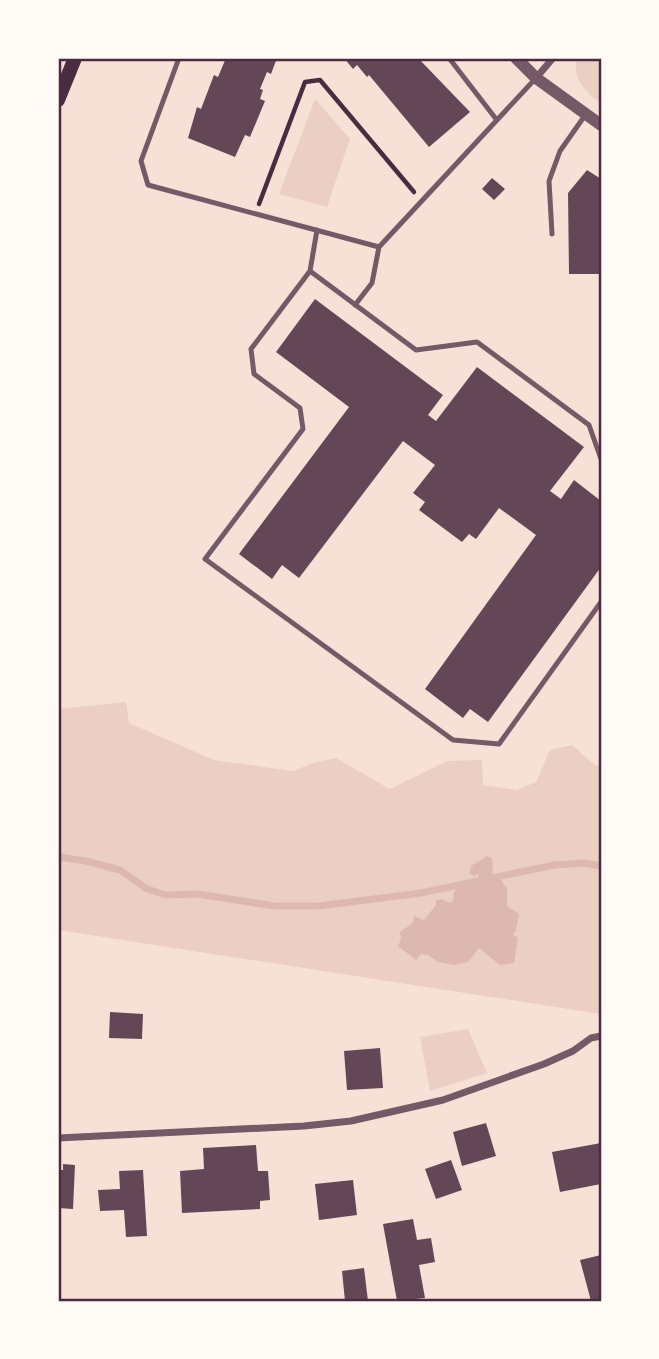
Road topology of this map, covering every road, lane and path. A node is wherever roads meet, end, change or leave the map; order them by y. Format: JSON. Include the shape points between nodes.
{"nodes":[{"id":1,"x":75,"y":58,"type":"edge"},
{"id":2,"x":178,"y":58,"type":"edge"},
{"id":3,"x":449,"y":58,"type":"edge"},
{"id":4,"x":516,"y":58,"type":"edge"},
{"id":5,"x":553,"y":58,"type":"edge"},
{"id":6,"x":536,"y":78,"type":"junction"},
{"id":7,"x":58,"y":100,"type":"edge"},
{"id":8,"x":586,"y":114,"type":"junction"},
{"id":9,"x":496,"y":119,"type":"junction"},
{"id":10,"x":601,"y":125,"type":"edge"},
{"id":11,"x":421,"y":201,"type":"junction"},
{"id":12,"x":255,"y":214,"type":"junction"},
{"id":13,"x":317,"y":230,"type":"junction"},
{"id":14,"x":552,"y":233,"type":"dead end"},
{"id":15,"x":379,"y":247,"type":"junction"},
{"id":16,"x":310,"y":271,"type":"junction"},
{"id":17,"x":355,"y":305,"type":"junction"},
{"id":18,"x":601,"y":460,"type":"edge"},
{"id":19,"x":601,"y":602,"type":"edge"},
{"id":20,"x":601,"y":1036,"type":"edge"},
{"id":21,"x":58,"y":1138,"type":"edge"}],
"edges":[{"from":1,"to":7,"type":"main road"},
{"from":2,"to":12,"type":"lane","via":[[141,161],[148,185]]},
{"from":3,"to":9,"type":"lane"},
{"from":4,"to":6,"type":"street"},
{"from":5,"to":6,"type":"street"},
{"from":6,"to":8,"type":"street"},
{"from":6,"to":9,"type":"lane"},
{"from":8,"to":10,"type":"street"},
{"from":8,"to":14,"type":"lane","via":[[560,151],[549,181]]},
{"from":9,"to":11,"type":"lane"},
{"from":11,"to":12,"type":"path","via":[[320,79],[304,82]]},
{"from":11,"to":15,"type":"lane"},
{"from":12,"to":13,"type":"lane"},
{"from":13,"to":15,"type":"lane"},
{"from":13,"to":16,"type":"lane"},
{"from":15,"to":17,"type":"lane","via":[[372,283]]},
{"from":16,"to":17,"type":"lane"},
{"from":16,"to":19,"type":"lane","via":[[251,349],[254,374],[300,408],[303,429],[205,559],[453,740],[499,744]]},
{"from":17,"to":18,"type":"lane","via":[[416,350],[477,342],[589,425]]},
{"from":20,"to":21,"type":"street","via":[[544,1065],[443,1100],[351,1121]]}]}
